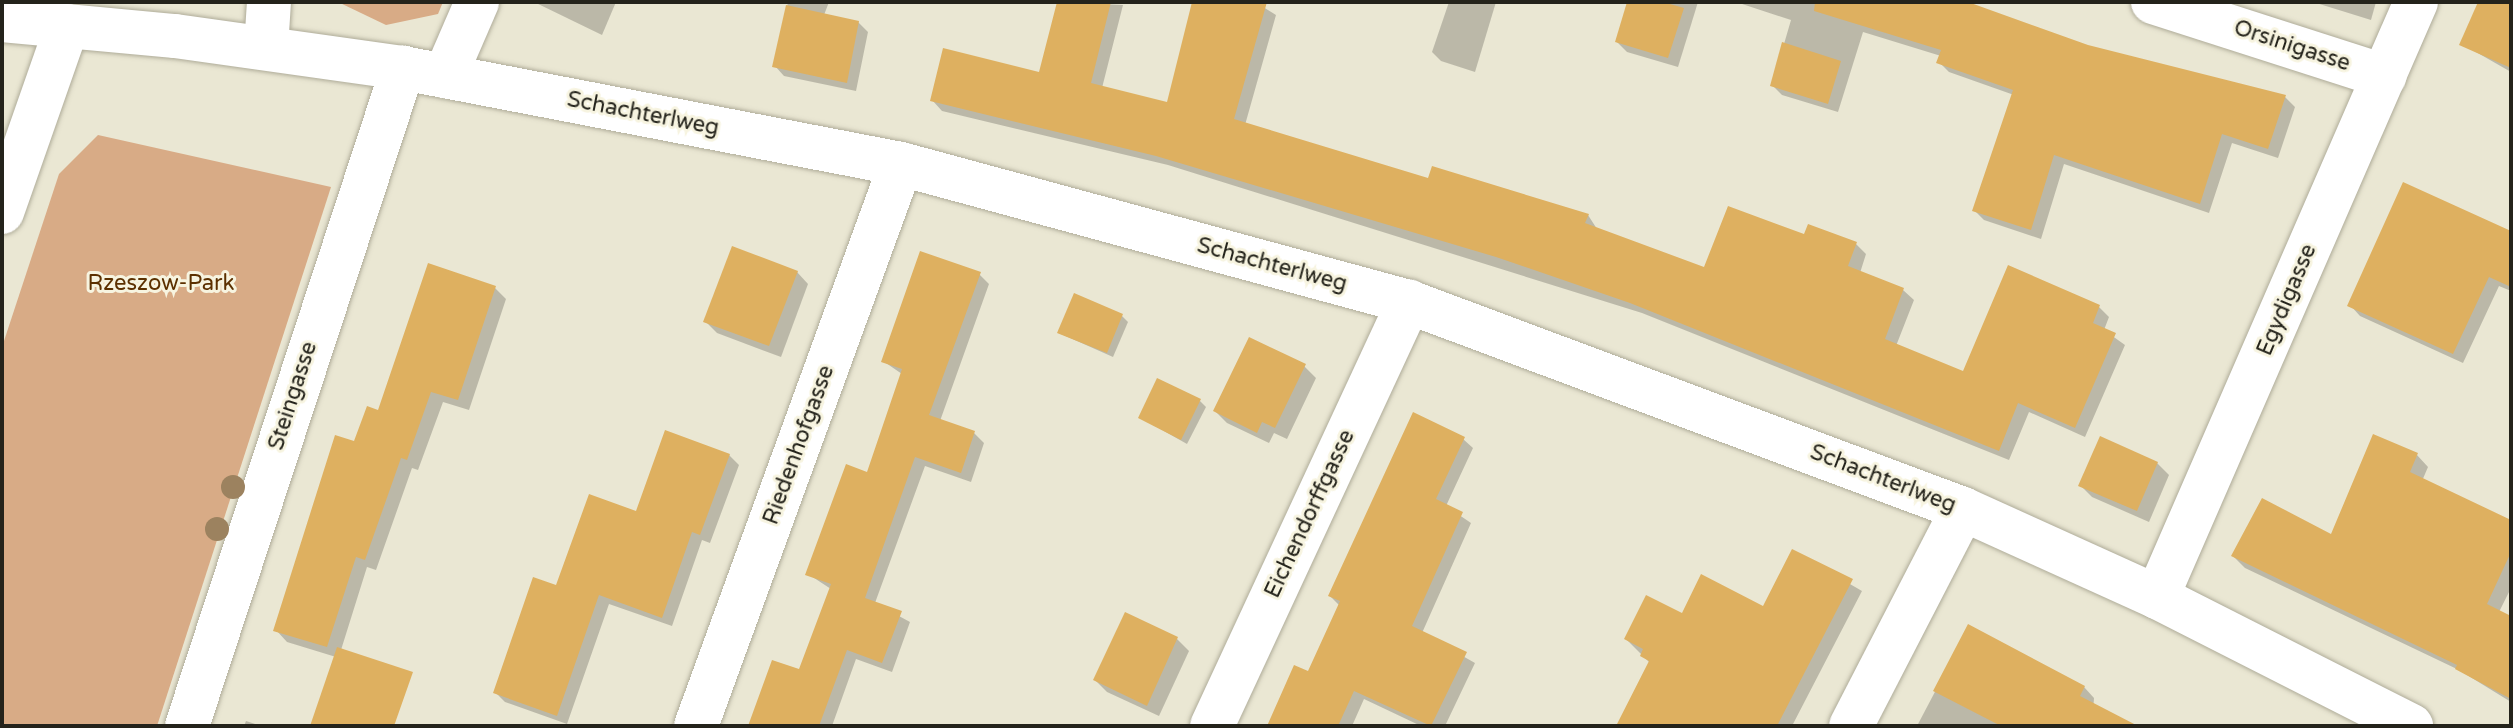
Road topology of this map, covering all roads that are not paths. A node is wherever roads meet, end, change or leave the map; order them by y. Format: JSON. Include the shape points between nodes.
{"nodes":[{"id":1,"x":269,"y":2,"type":"edge"},
{"id":2,"x":477,"y":2,"type":"edge"},
{"id":3,"x":2153,"y":2,"type":"edge"},
{"id":4,"x":2416,"y":2,"type":"edge"},
{"id":5,"x":181,"y":19,"type":"edge"},
{"id":6,"x":2,"y":20,"type":"edge"},
{"id":7,"x":67,"y":26,"type":"junction"},
{"id":8,"x":266,"y":48,"type":"junction"},
{"id":9,"x":403,"y":68,"type":"junction"},
{"id":10,"x":445,"y":76,"type":"junction"},
{"id":11,"x":2384,"y":76,"type":"junction"},
{"id":12,"x":901,"y":164,"type":"junction"},
{"id":13,"x":2,"y":212,"type":"edge"},
{"id":14,"x":1409,"y":302,"type":"junction"},
{"id":15,"x":1963,"y":509,"type":"junction"},
{"id":16,"x":2157,"y":597,"type":"junction"},
{"id":17,"x":187,"y":726,"type":"edge"},
{"id":18,"x":696,"y":726,"type":"edge"},
{"id":19,"x":1212,"y":726,"type":"edge"},
{"id":20,"x":1851,"y":726,"type":"edge"},
{"id":21,"x":2411,"y":726,"type":"edge"}],
"edges":[{"from":1,"to":8,"type":"street"},
{"from":2,"to":10,"type":"street"},
{"from":3,"to":11,"type":"street","name":"Orsinigasse"},
{"from":4,"to":11,"type":"street","name":"Egydigasse"},
{"from":5,"to":7,"type":"street","name":"Schachterlweg"},
{"from":5,"to":8,"type":"street","name":"Schachterlweg"},
{"from":6,"to":7,"type":"street","name":"Schachterlweg"},
{"from":7,"to":13,"type":"street"},
{"from":8,"to":9,"type":"street","name":"Schachterlweg"},
{"from":9,"to":10,"type":"street","name":"Schachterlweg"},
{"from":9,"to":17,"type":"street","name":"Steingasse"},
{"from":10,"to":12,"type":"street","name":"Schachterlweg"},
{"from":11,"to":16,"type":"street","name":"Egydigasse"},
{"from":12,"to":14,"type":"street","name":"Schachterlweg"},
{"from":12,"to":18,"type":"street","name":"Riedenhofgasse"},
{"from":14,"to":15,"type":"street","name":"Schachterlweg"},
{"from":14,"to":19,"type":"street","name":"Eichendorffgasse"},
{"from":15,"to":16,"type":"street","name":"Schachterlweg"},
{"from":15,"to":20,"type":"street"},
{"from":16,"to":21,"type":"street","name":"Schachterlweg"}]}
